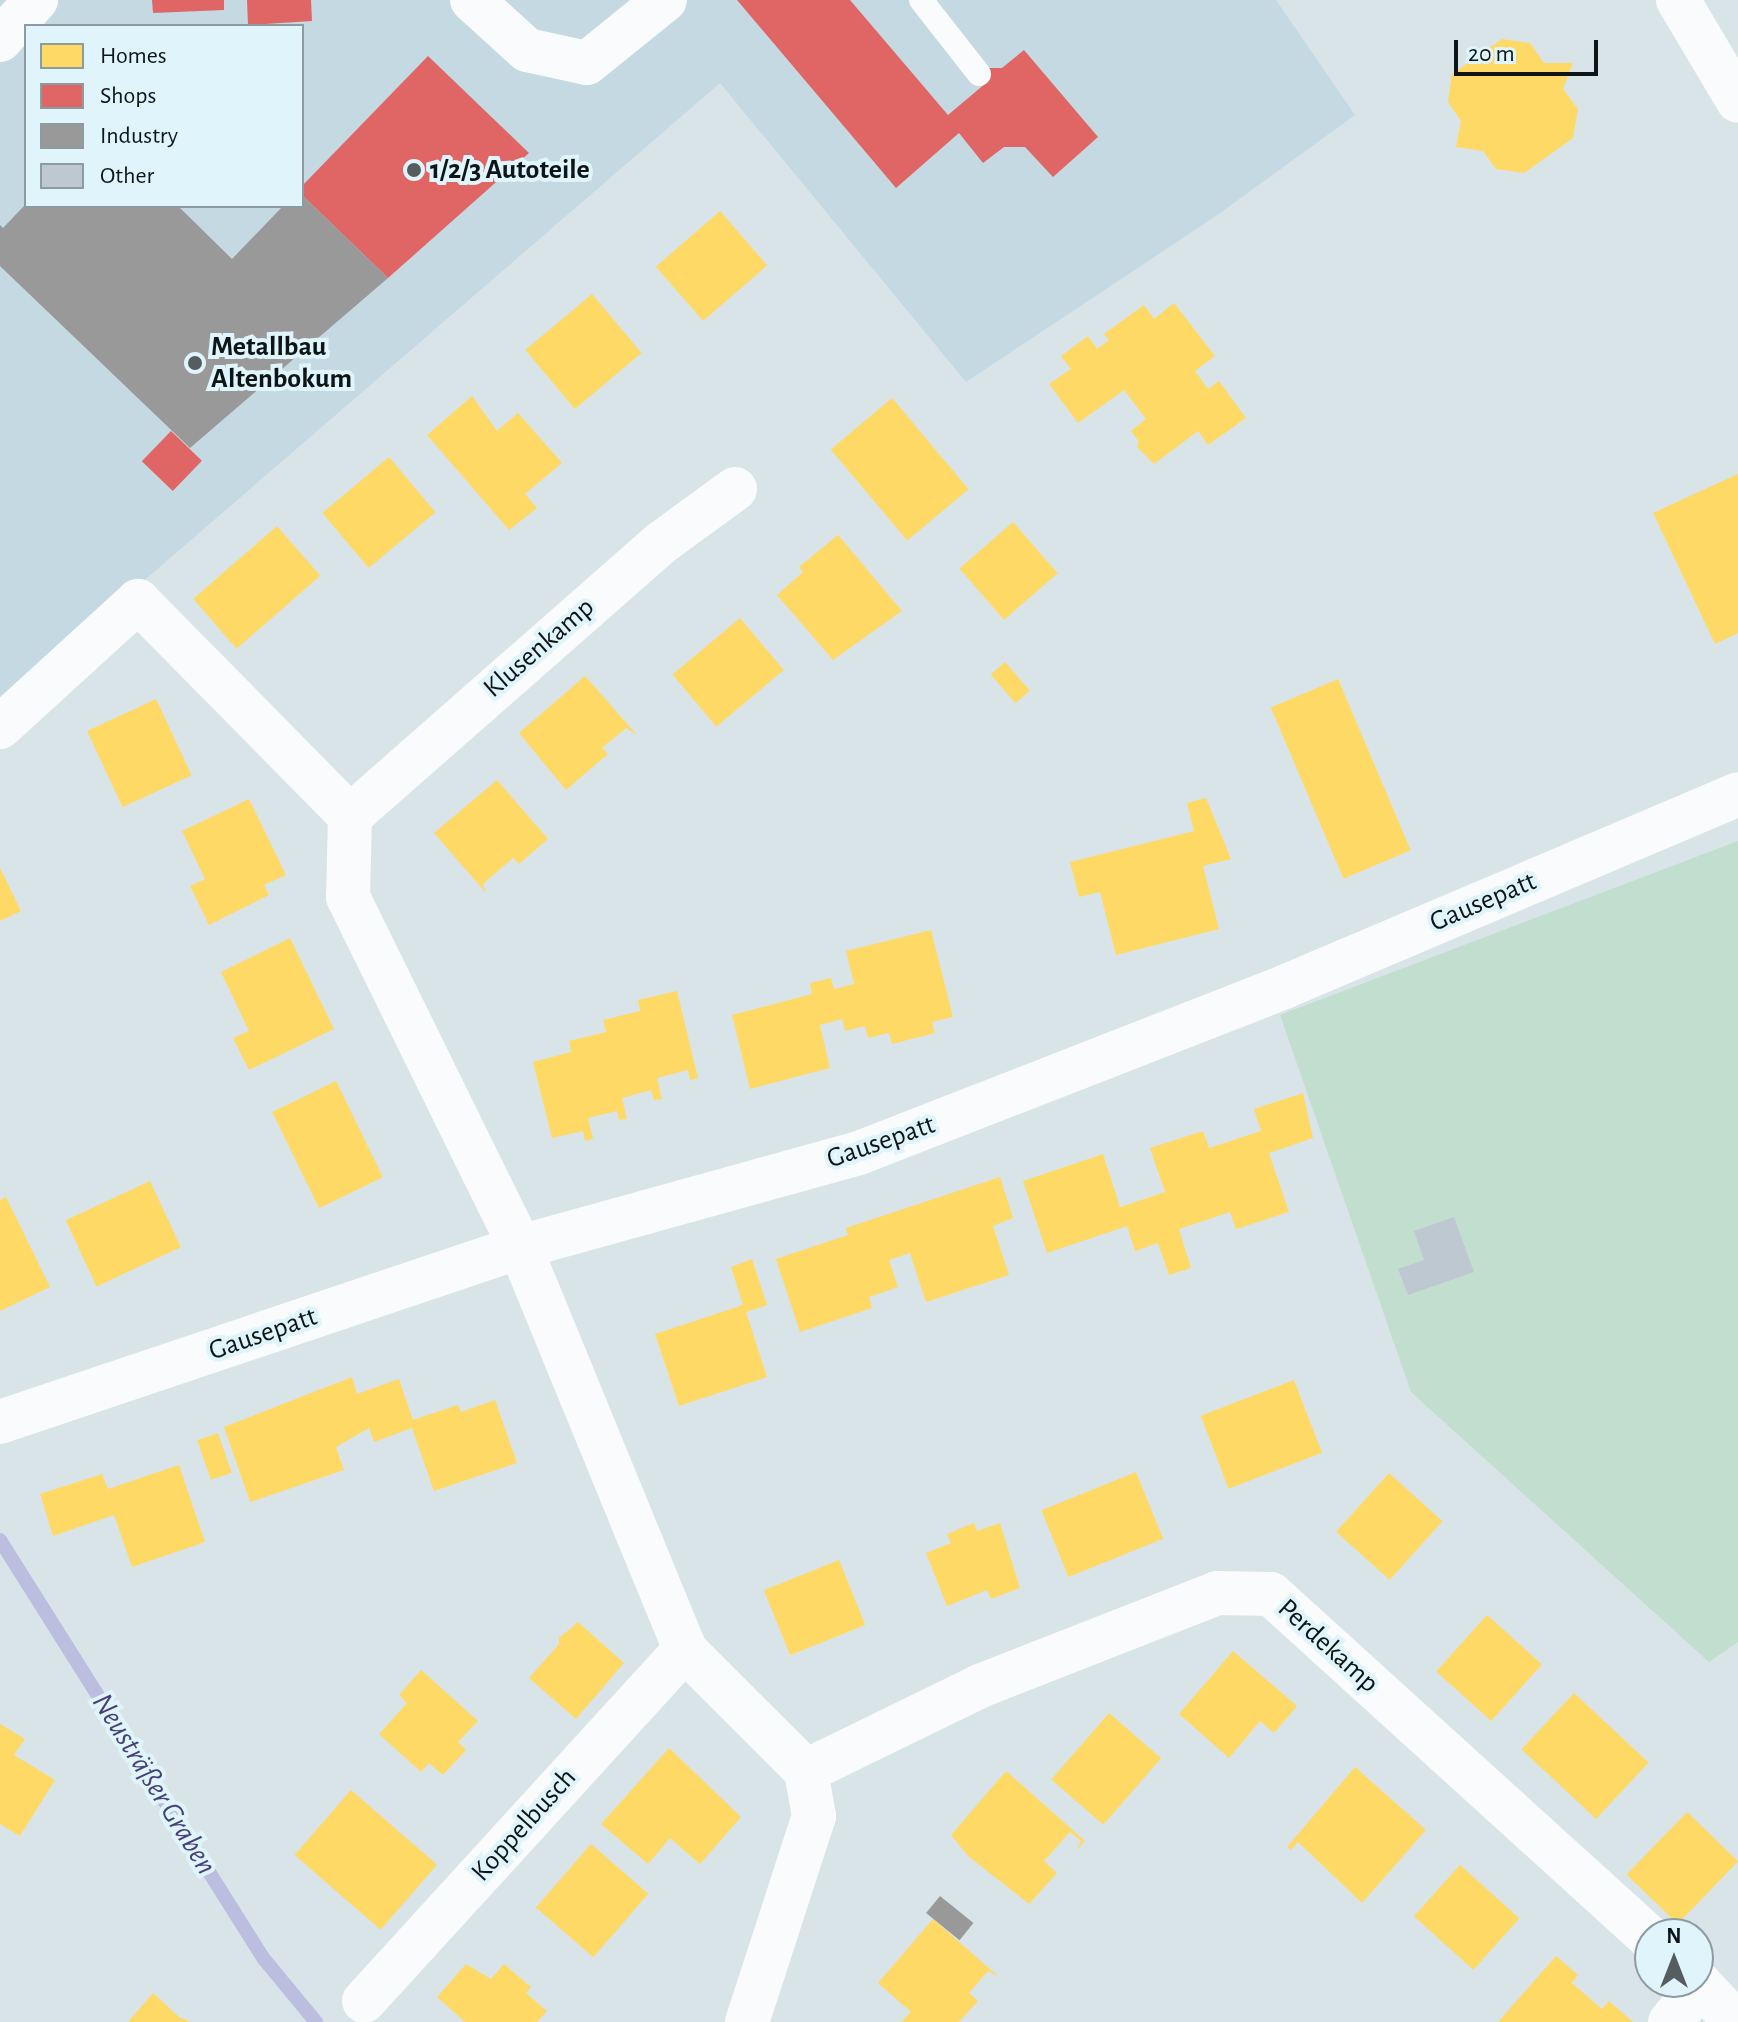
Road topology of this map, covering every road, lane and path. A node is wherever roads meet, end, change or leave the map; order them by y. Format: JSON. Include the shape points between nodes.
{"nodes":[{"id":1,"x":36,"y":0,"type":"edge"},
{"id":2,"x":472,"y":0,"type":"edge"},
{"id":3,"x":665,"y":0,"type":"edge"},
{"id":4,"x":921,"y":0,"type":"edge"},
{"id":5,"x":1678,"y":0,"type":"edge"},
{"id":6,"x":0,"y":40,"type":"edge"},
{"id":7,"x":979,"y":74,"type":"dead end"},
{"id":8,"x":1738,"y":101,"type":"edge"},
{"id":9,"x":735,"y":489,"type":"dead end"},
{"id":10,"x":0,"y":727,"type":"edge"},
{"id":11,"x":1738,"y":794,"type":"edge"},
{"id":12,"x":350,"y":816,"type":"junction"},
{"id":13,"x":520,"y":1247,"type":"junction"},
{"id":14,"x":0,"y":1422,"type":"edge"},
{"id":15,"x":685,"y":1650,"type":"junction"},
{"id":16,"x":806,"y":1771,"type":"junction"},
{"id":17,"x":1634,"y":1923,"type":"edge"},
{"id":18,"x":1688,"y":1998,"type":"edge"},
{"id":19,"x":1713,"y":1998,"type":"edge"},
{"id":20,"x":364,"y":2001,"type":"dead end"},
{"id":21,"x":747,"y":2022,"type":"edge"},
{"id":22,"x":1670,"y":2022,"type":"edge"},
{"id":23,"x":1736,"y":2022,"type":"edge"}],
"edges":[{"from":1,"to":6,"type":"street"},
{"from":2,"to":3,"type":"street","via":[[527,50],[587,63]]},
{"from":4,"to":7,"type":"lane"},
{"from":5,"to":8,"type":"street"},
{"from":9,"to":12,"type":"street","name":"Klusenkamp","via":[[661,543]]},
{"from":10,"to":12,"type":"street","via":[[138,601]]},
{"from":11,"to":13,"type":"street","name":"Gausepatt","via":[[1284,987],[859,1153]]},
{"from":12,"to":13,"type":"street","via":[[348,897]]},
{"from":13,"to":14,"type":"street","name":"Gausepatt"},
{"from":13,"to":15,"type":"street"},
{"from":15,"to":16,"type":"street"},
{"from":15,"to":20,"type":"street","name":"Koppelbusch"},
{"from":16,"to":17,"type":"street","name":"Perdekamp","via":[[980,1686],[1217,1593],[1271,1594]]},
{"from":16,"to":21,"type":"street","via":[[814,1816]]},
{"from":18,"to":22,"type":"street"},
{"from":19,"to":23,"type":"street"}]}
